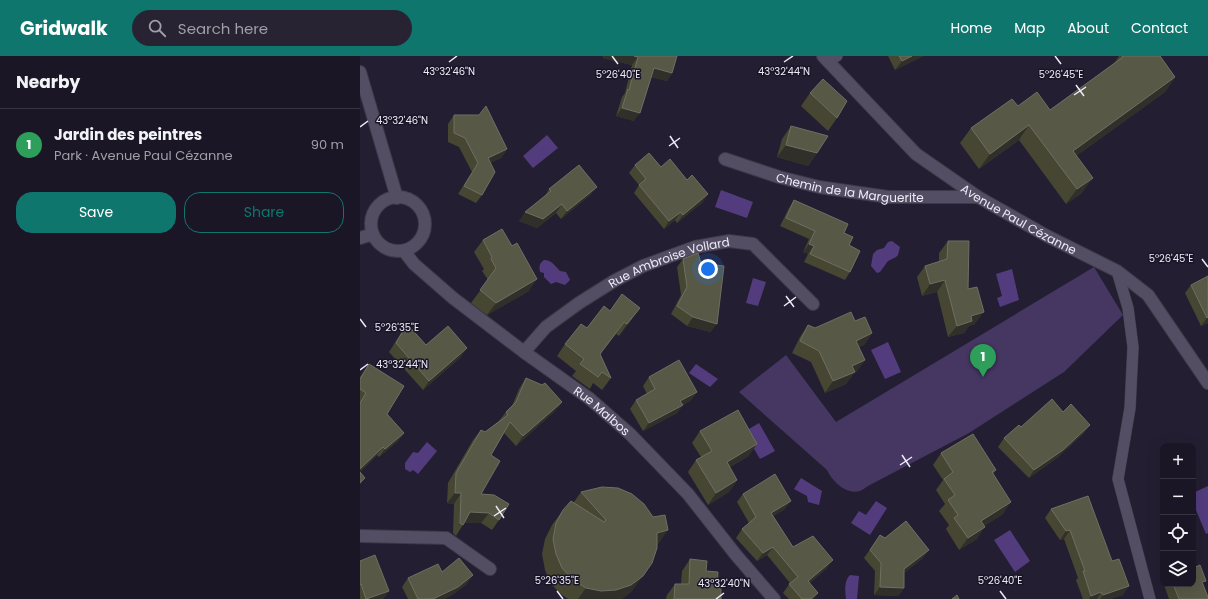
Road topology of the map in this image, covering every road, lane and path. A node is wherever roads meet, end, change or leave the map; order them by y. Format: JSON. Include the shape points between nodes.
{"nodes":[{"id":1,"x":829,"y":58,"type":"edge"},
{"id":2,"x":360,"y":72,"type":"edge"},
{"id":3,"x":725,"y":159,"type":"dead end"},
{"id":4,"x":978,"y":197,"type":"junction"},
{"id":5,"x":397,"y":198,"type":"junction"},
{"id":6,"x":373,"y":234,"type":"junction"},
{"id":7,"x":360,"y":238,"type":"edge"},
{"id":8,"x":404,"y":251,"type":"junction"},
{"id":9,"x":1117,"y":271,"type":"junction"},
{"id":10,"x":813,"y":304,"type":"dead end"},
{"id":11,"x":524,"y":352,"type":"junction"},
{"id":12,"x":1208,"y":383,"type":"edge"},
{"id":13,"x":360,"y":536,"type":"edge"},
{"id":14,"x":490,"y":569,"type":"dead end"},
{"id":15,"x":774,"y":599,"type":"edge"},
{"id":16,"x":1150,"y":599,"type":"edge"}],
"edges":[{"from":1,"to":4,"type":"street","name":"Avenue Paul Cézanne","via":[[916,154]]},
{"from":2,"to":5,"type":"street"},
{"from":3,"to":4,"type":"street","name":"Chemin de la Marguerite","via":[[819,187],[888,197]]},
{"from":4,"to":9,"type":"street","name":"Avenue Paul Cézanne"},
{"from":5,"to":6,"type":"street","via":[[389,199],[376,210],[372,218]]},
{"from":5,"to":8,"type":"street","via":[[405,198],[416,204],[425,221],[425,229],[418,243]]},
{"from":6,"to":7,"type":"street"},
{"from":6,"to":8,"type":"street","via":[[389,250]]},
{"from":8,"to":11,"type":"street","name":"Rue Malbos","via":[[414,264],[453,298]]},
{"from":9,"to":12,"type":"street","name":"Avenue Paul Cézanne","via":[[1148,295]]},
{"from":9,"to":16,"type":"lane","via":[[1128,308],[1133,347],[1130,408],[1118,479]]},
{"from":10,"to":11,"type":"street","name":"Rue Ambroise Vollard","via":[[753,244],[729,240],[695,247],[643,266],[614,281],[546,327]]},
{"from":11,"to":15,"type":"street","name":"Rue Malbos","via":[[590,399],[630,434],[688,494]]},
{"from":13,"to":14,"type":"street","via":[[446,538]]}]}
